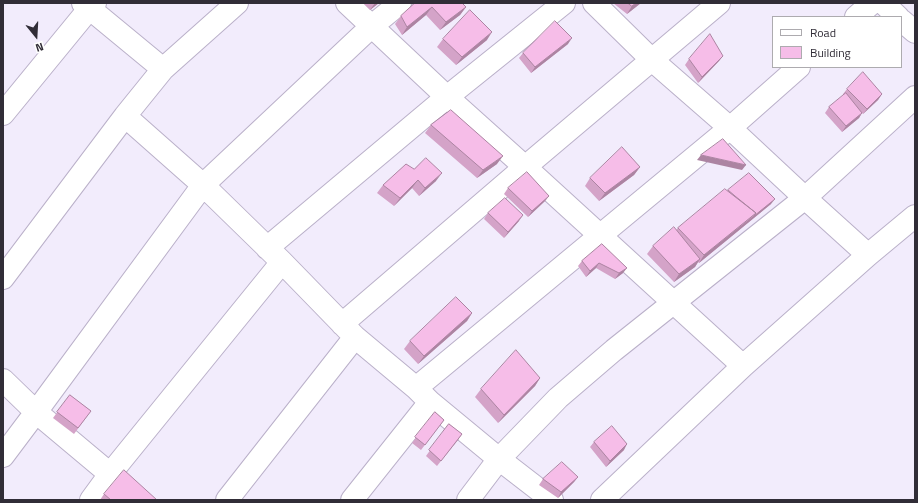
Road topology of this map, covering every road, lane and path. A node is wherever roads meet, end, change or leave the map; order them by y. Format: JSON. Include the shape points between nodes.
{"nodes":[{"id":1,"x":237,"y":3,"type":"edge"},
{"id":2,"x":347,"y":3,"type":"edge"},
{"id":3,"x":400,"y":3,"type":"edge"},
{"id":4,"x":564,"y":3,"type":"edge"},
{"id":5,"x":594,"y":3,"type":"edge"},
{"id":6,"x":719,"y":3,"type":"edge"},
{"id":7,"x":872,"y":3,"type":"edge"},
{"id":8,"x":883,"y":3,"type":"edge"},
{"id":9,"x":89,"y":5,"type":"edge"},
{"id":10,"x":857,"y":16,"type":"edge"},
{"id":11,"x":897,"y":16,"type":"edge"},
{"id":12,"x":902,"y":21,"type":"edge"},
{"id":13,"x":372,"y":26,"type":"junction"},
{"id":14,"x":915,"y":32,"type":"edge"},
{"id":15,"x":652,"y":60,"type":"junction"},
{"id":16,"x":798,"y":68,"type":"edge"},
{"id":17,"x":163,"y":69,"type":"junction"},
{"id":18,"x":447,"y":97,"type":"junction"},
{"id":19,"x":915,"y":97,"type":"edge"},
{"id":20,"x":3,"y":114,"type":"edge"},
{"id":21,"x":125,"y":116,"type":"junction"},
{"id":22,"x":730,"y":128,"type":"junction"},
{"id":23,"x":526,"y":167,"type":"junction"},
{"id":24,"x":204,"y":185,"type":"junction"},
{"id":25,"x":805,"y":198,"type":"junction"},
{"id":26,"x":915,"y":216,"type":"edge"},
{"id":27,"x":600,"y":236,"type":"junction"},
{"id":28,"x":275,"y":255,"type":"junction"},
{"id":29,"x":868,"y":255,"type":"junction"},
{"id":30,"x":3,"y":278,"type":"edge"},
{"id":31,"x":673,"y":302,"type":"junction"},
{"id":32,"x":349,"y":330,"type":"junction"},
{"id":33,"x":743,"y":366,"type":"junction"},
{"id":34,"x":3,"y":380,"type":"edge"},
{"id":35,"x":423,"y":395,"type":"junction"},
{"id":36,"x":36,"y":412,"type":"junction"},
{"id":37,"x":3,"y":456,"type":"edge"},
{"id":38,"x":499,"y":459,"type":"junction"},
{"id":39,"x":110,"y":474,"type":"junction"},
{"id":40,"x":90,"y":500,"type":"edge"},
{"id":41,"x":227,"y":500,"type":"edge"},
{"id":42,"x":352,"y":500,"type":"edge"},
{"id":43,"x":468,"y":500,"type":"edge"},
{"id":44,"x":552,"y":500,"type":"edge"},
{"id":45,"x":602,"y":500,"type":"edge"}],
"edges":[{"from":1,"to":17,"type":"street"},
{"from":2,"to":13,"type":"street"},
{"from":3,"to":13,"type":"street"},
{"from":4,"to":18,"type":"street"},
{"from":5,"to":15,"type":"street"},
{"from":6,"to":15,"type":"street"},
{"from":7,"to":10,"type":"street"},
{"from":8,"to":11,"type":"street"},
{"from":9,"to":17,"type":"street"},
{"from":9,"to":20,"type":"street"},
{"from":12,"to":14,"type":"street"},
{"from":13,"to":18,"type":"street"},
{"from":13,"to":24,"type":"street"},
{"from":15,"to":22,"type":"street"},
{"from":15,"to":23,"type":"street"},
{"from":16,"to":22,"type":"street"},
{"from":17,"to":21,"type":"street"},
{"from":18,"to":23,"type":"street"},
{"from":18,"to":28,"type":"street"},
{"from":19,"to":25,"type":"street"},
{"from":21,"to":24,"type":"street"},
{"from":21,"to":30,"type":"street"},
{"from":22,"to":25,"type":"street"},
{"from":22,"to":27,"type":"street"},
{"from":23,"to":27,"type":"street"},
{"from":23,"to":32,"type":"street"},
{"from":24,"to":28,"type":"street"},
{"from":24,"to":36,"type":"street"},
{"from":25,"to":29,"type":"street"},
{"from":25,"to":31,"type":"street"},
{"from":26,"to":29,"type":"street"},
{"from":27,"to":31,"type":"street"},
{"from":27,"to":35,"type":"street"},
{"from":28,"to":32,"type":"street"},
{"from":28,"to":39,"type":"street"},
{"from":29,"to":33,"type":"street"},
{"from":31,"to":33,"type":"street"},
{"from":31,"to":38,"type":"street","via":[[558,398]]},
{"from":32,"to":35,"type":"street"},
{"from":32,"to":41,"type":"street"},
{"from":33,"to":45,"type":"street"},
{"from":34,"to":36,"type":"street"},
{"from":35,"to":38,"type":"street"},
{"from":35,"to":42,"type":"street"},
{"from":36,"to":37,"type":"street"},
{"from":36,"to":39,"type":"street"},
{"from":38,"to":43,"type":"street"},
{"from":38,"to":44,"type":"street"},
{"from":39,"to":40,"type":"street"}]}
